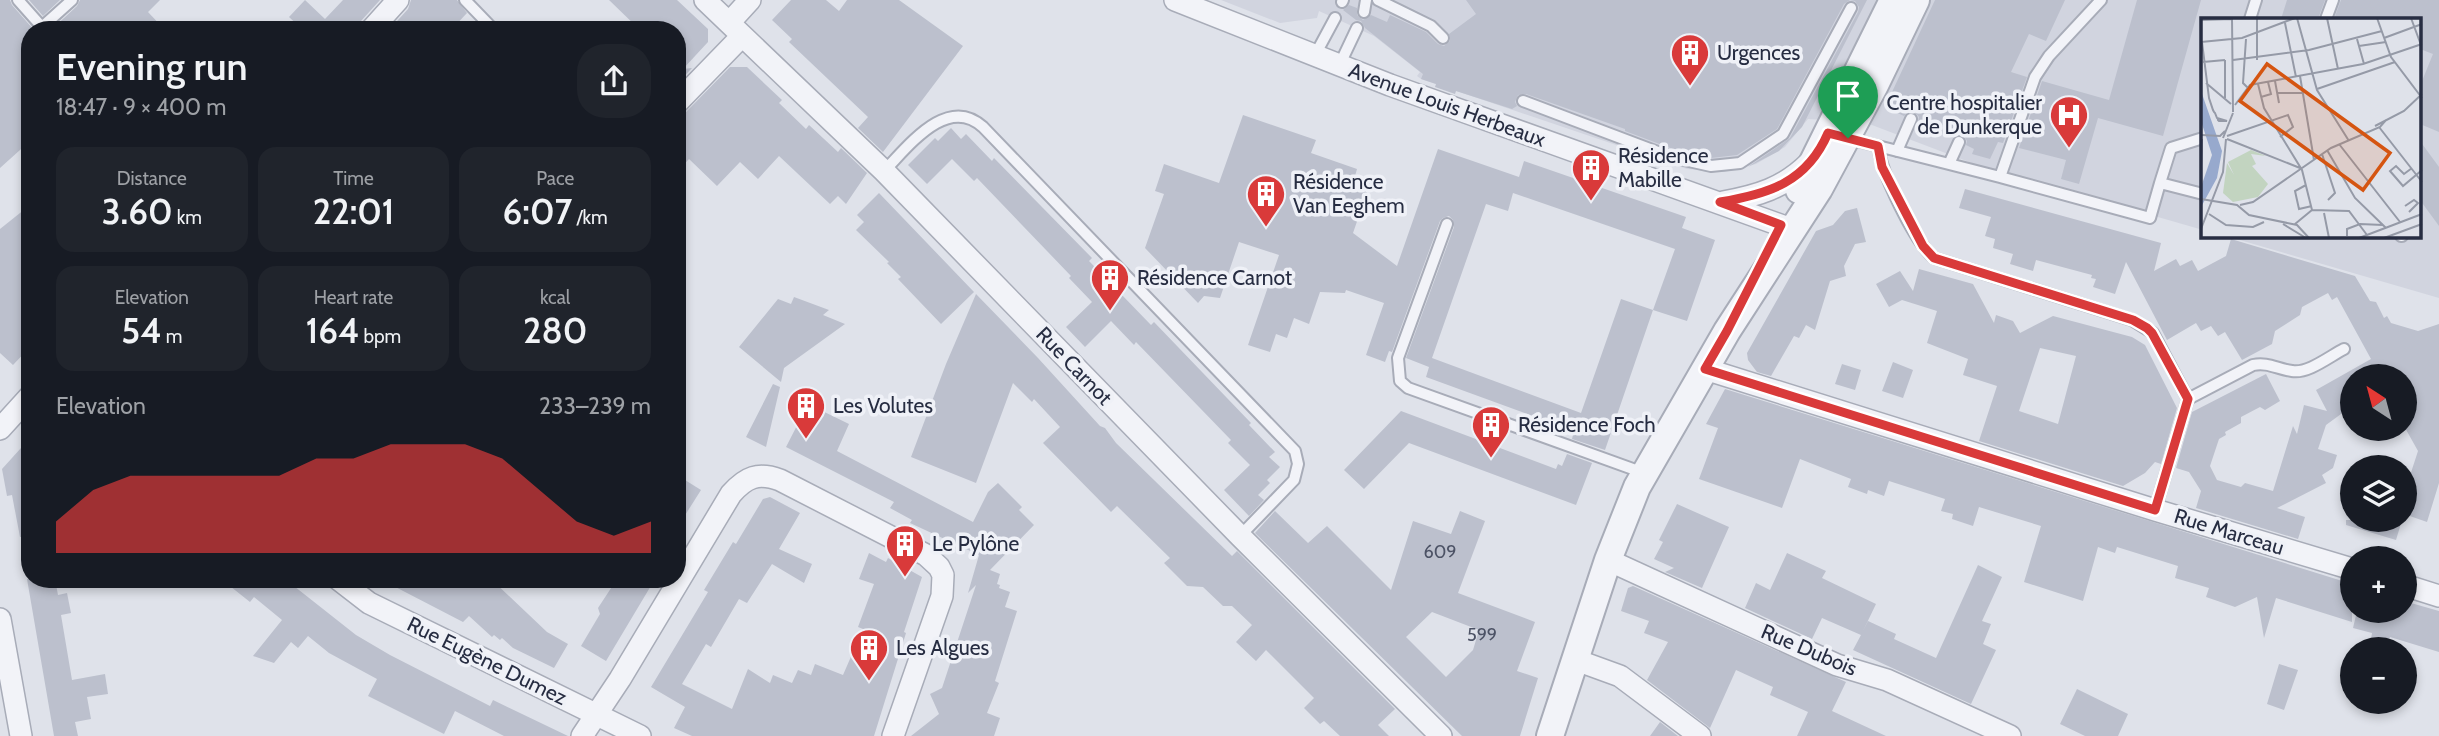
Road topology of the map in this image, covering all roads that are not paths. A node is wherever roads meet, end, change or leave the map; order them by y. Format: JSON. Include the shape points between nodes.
{"nodes":[{"id":1,"x":18,"y":0,"type":"edge"},
{"id":2,"x":72,"y":0,"type":"edge"},
{"id":3,"x":398,"y":0,"type":"edge"},
{"id":4,"x":465,"y":0,"type":"edge"},
{"id":5,"x":705,"y":0,"type":"edge"},
{"id":6,"x":750,"y":0,"type":"edge"},
{"id":7,"x":1175,"y":0,"type":"edge"},
{"id":8,"x":1378,"y":0,"type":"edge"},
{"id":9,"x":1893,"y":0,"type":"edge"},
{"id":10,"x":1916,"y":0,"type":"edge"},
{"id":11,"x":2101,"y":0,"type":"edge"},
{"id":12,"x":2256,"y":0,"type":"edge"},
{"id":13,"x":2333,"y":0,"type":"edge"},
{"id":14,"x":1851,"y":8,"type":"dead end"},
{"id":15,"x":1335,"y":18,"type":"dead end"},
{"id":16,"x":2250,"y":18,"type":"edge"},
{"id":17,"x":2326,"y":18,"type":"edge"},
{"id":18,"x":37,"y":21,"type":"edge"},
{"id":19,"x":49,"y":21,"type":"edge"},
{"id":20,"x":378,"y":21,"type":"edge"},
{"id":21,"x":485,"y":21,"type":"edge"},
{"id":22,"x":1357,"y":28,"type":"dead end"},
{"id":23,"x":736,"y":30,"type":"junction"},
{"id":24,"x":1443,"y":38,"type":"dead end"},
{"id":25,"x":1314,"y":57,"type":"junction"},
{"id":26,"x":1339,"y":66,"type":"junction"},
{"id":27,"x":686,"y":92,"type":"edge"},
{"id":28,"x":1523,"y":101,"type":"dead end"},
{"id":29,"x":1911,"y":119,"type":"dead end"},
{"id":30,"x":2201,"y":139,"type":"edge"},
{"id":31,"x":1832,"y":142,"type":"junction"},
{"id":32,"x":1959,"y":142,"type":"dead end"},
{"id":33,"x":1878,"y":146,"type":"junction"},
{"id":34,"x":1897,"y":151,"type":"junction"},
{"id":35,"x":1949,"y":164,"type":"junction"},
{"id":36,"x":884,"y":172,"type":"junction"},
{"id":37,"x":2000,"y":177,"type":"junction"},
{"id":38,"x":2160,"y":183,"type":"junction"},
{"id":39,"x":2201,"y":193,"type":"edge"},
{"id":40,"x":1720,"y":202,"type":"junction"},
{"id":41,"x":1447,"y":225,"type":"dead end"},
{"id":42,"x":1788,"y":227,"type":"junction"},
{"id":43,"x":2344,"y":349,"type":"dead end"},
{"id":44,"x":1705,"y":369,"type":"junction"},
{"id":45,"x":2188,"y":399,"type":"junction"},
{"id":46,"x":21,"y":407,"type":"edge"},
{"id":47,"x":0,"y":429,"type":"edge"},
{"id":48,"x":1644,"y":473,"type":"junction"},
{"id":49,"x":2155,"y":510,"type":"junction"},
{"id":50,"x":1240,"y":536,"type":"junction"},
{"id":51,"x":1608,"y":560,"type":"junction"},
{"id":52,"x":2340,"y":565,"type":"edge"},
{"id":53,"x":686,"y":568,"type":"edge"},
{"id":54,"x":350,"y":588,"type":"edge"},
{"id":55,"x":674,"y":588,"type":"edge"},
{"id":56,"x":2417,"y":589,"type":"edge"},
{"id":57,"x":2439,"y":596,"type":"edge"},
{"id":58,"x":0,"y":619,"type":"edge"},
{"id":59,"x":1576,"y":660,"type":"junction"},
{"id":60,"x":597,"y":715,"type":"junction"},
{"id":61,"x":21,"y":736,"type":"edge"},
{"id":62,"x":582,"y":736,"type":"edge"},
{"id":63,"x":640,"y":736,"type":"edge"},
{"id":64,"x":893,"y":736,"type":"edge"},
{"id":65,"x":1441,"y":736,"type":"edge"},
{"id":66,"x":1550,"y":736,"type":"edge"},
{"id":67,"x":1700,"y":736,"type":"edge"},
{"id":68,"x":2010,"y":736,"type":"edge"}],
"edges":[{"from":1,"to":18,"type":"lane"},
{"from":2,"to":19,"type":"lane"},
{"from":3,"to":20,"type":"street"},
{"from":4,"to":21,"type":"lane"},
{"from":5,"to":23,"type":"street","name":"Rue Carnot"},
{"from":6,"to":23,"type":"street"},
{"from":7,"to":25,"type":"street","name":"Avenue Louis Herbeaux"},
{"from":8,"to":24,"type":"lane","via":[[1430,26]]},
{"from":9,"to":31,"type":"street"},
{"from":10,"to":31,"type":"street"},
{"from":11,"to":37,"type":"lane","via":[[2035,76]]},
{"from":12,"to":16,"type":"lane"},
{"from":13,"to":17,"type":"lane"},
{"from":14,"to":28,"type":"lane","via":[[1783,134],[1740,163],[1711,166],[1671,156]]},
{"from":15,"to":25,"type":"lane"},
{"from":22,"to":26,"type":"lane"},
{"from":23,"to":27,"type":"street"},
{"from":23,"to":36,"type":"street","name":"Rue Carnot"},
{"from":25,"to":26,"type":"street","name":"Avenue Louis Herbeaux"},
{"from":26,"to":40,"type":"street","name":"Avenue Louis Herbeaux"},
{"from":29,"to":34,"type":"lane"},
{"from":30,"to":38,"type":"lane","via":[[2171,149]]},
{"from":31,"to":33,"type":"lane"},
{"from":31,"to":40,"type":"street","name":"Avenue Louis Herbeaux","via":[[1777,188]]},
{"from":31,"to":42,"type":"street"},
{"from":32,"to":35,"type":"lane"},
{"from":33,"to":34,"type":"lane"},
{"from":33,"to":45,"type":"lane","via":[[1882,167],[1923,246],[1934,258],[2140,323],[2156,339]]},
{"from":34,"to":35,"type":"lane"},
{"from":35,"to":37,"type":"lane"},
{"from":36,"to":50,"type":"street","name":"Rue Carnot"},
{"from":36,"to":50,"type":"lane","via":[[934,124],[969,117],[983,127],[1294,451],[1298,464],[1294,480]]},
{"from":37,"to":38,"type":"lane","via":[[2150,218]]},
{"from":38,"to":39,"type":"lane"},
{"from":40,"to":42,"type":"street","name":"Avenue Louis Herbeaux"},
{"from":41,"to":48,"type":"lane","via":[[1398,358],[1404,385]]},
{"from":42,"to":44,"type":"street"},
{"from":43,"to":45,"type":"lane","via":[[2297,372],[2269,364],[2253,365]]},
{"from":44,"to":48,"type":"street"},
{"from":44,"to":49,"type":"street","name":"Rue Marceau"},
{"from":45,"to":49,"type":"lane"},
{"from":46,"to":47,"type":"street"},
{"from":48,"to":51,"type":"street"},
{"from":49,"to":52,"type":"street","name":"Rue Marceau"},
{"from":50,"to":65,"type":"street","name":"Rue Carnot"},
{"from":51,"to":59,"type":"street"},
{"from":51,"to":68,"type":"street","name":"Rue Dubois","via":[[1837,665],[1886,680]]},
{"from":53,"to":64,"type":"street","via":[[731,494],[741,483],[765,475],[915,548],[939,567],[942,596]]},
{"from":54,"to":60,"type":"street","name":"Rue Eugène Dumez","via":[[369,603]]},
{"from":55,"to":60,"type":"street"},
{"from":56,"to":57,"type":"street"},
{"from":58,"to":61,"type":"street"},
{"from":59,"to":66,"type":"street"},
{"from":59,"to":67,"type":"street","via":[[1620,676]]},
{"from":60,"to":62,"type":"street"},
{"from":60,"to":63,"type":"street","name":"Rue Eugène Dumez"}]}
